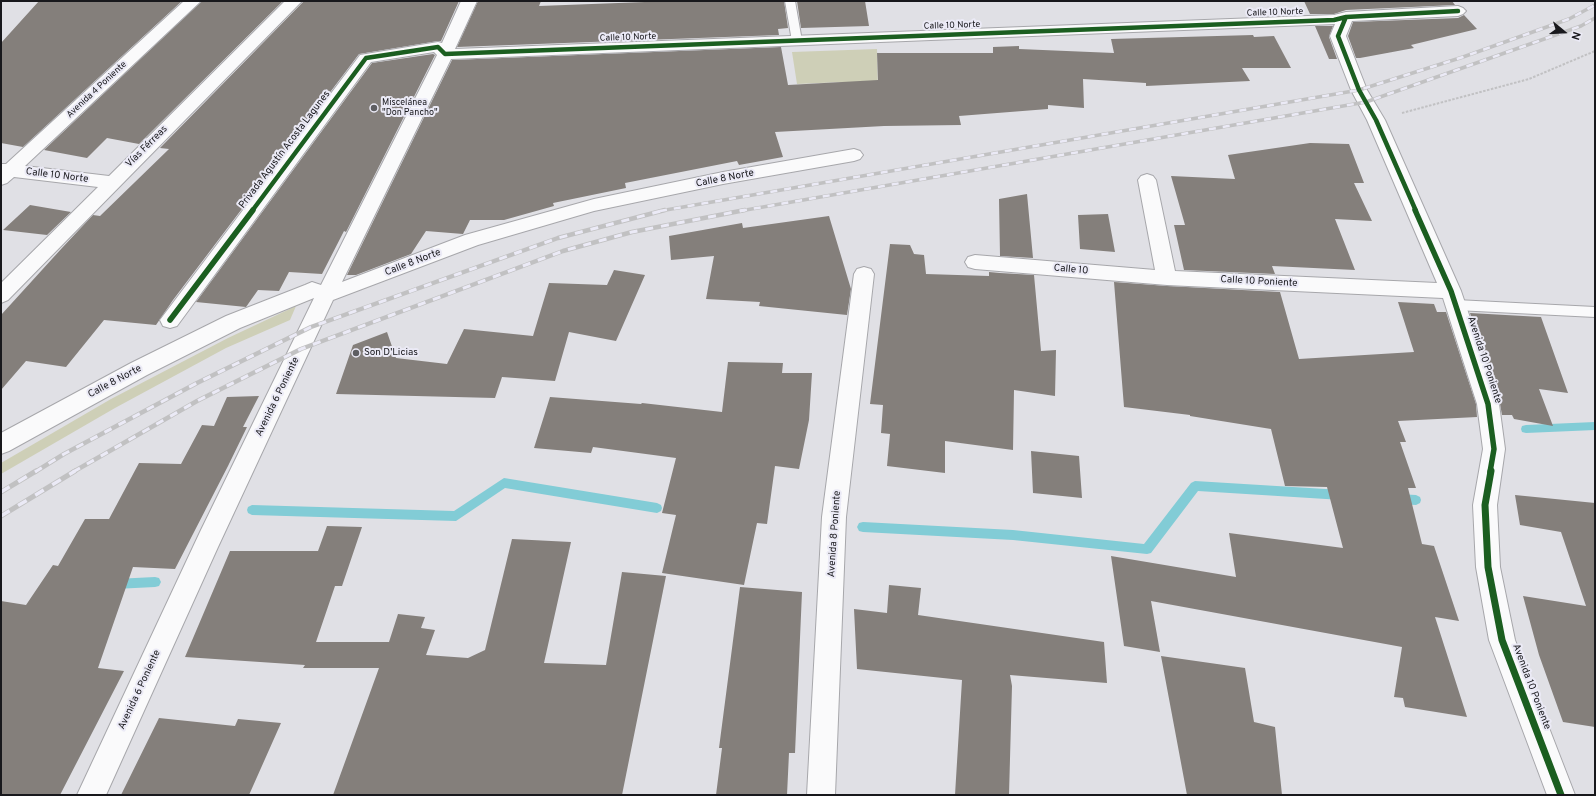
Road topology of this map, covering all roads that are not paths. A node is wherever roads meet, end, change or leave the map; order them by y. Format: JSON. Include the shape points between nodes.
{"nodes":[{"id":1,"x":193,"y":1,"type":"edge"},
{"id":2,"x":294,"y":1,"type":"edge"},
{"id":3,"x":469,"y":1,"type":"edge"},
{"id":4,"x":790,"y":1,"type":"edge"},
{"id":5,"x":1458,"y":11,"type":"dead end"},
{"id":6,"x":1344,"y":12,"type":"junction"},
{"id":7,"x":797,"y":41,"type":"junction"},
{"id":8,"x":445,"y":54,"type":"junction"},
{"id":9,"x":854,"y":155,"type":"dead end"},
{"id":10,"x":4,"y":173,"type":"edge"},
{"id":11,"x":1147,"y":180,"type":"dead end"},
{"id":12,"x":112,"y":182,"type":"junction"},
{"id":13,"x":975,"y":262,"type":"dead end"},
{"id":14,"x":864,"y":274,"type":"dead end"},
{"id":15,"x":1167,"y":278,"type":"junction"},
{"id":16,"x":326,"y":294,"type":"junction"},
{"id":17,"x":1,"y":295,"type":"edge"},
{"id":18,"x":1454,"y":298,"type":"junction"},
{"id":19,"x":1595,"y":312,"type":"edge"},
{"id":20,"x":170,"y":320,"type":"dead end"},
{"id":21,"x":1,"y":444,"type":"edge"},
{"id":22,"x":91,"y":795,"type":"edge"},
{"id":23,"x":821,"y":795,"type":"edge"},
{"id":24,"x":1561,"y":795,"type":"edge"}],
"edges":[{"from":1,"to":10,"type":"street","name":"Avenida 4 Poniente"},
{"from":2,"to":12,"type":"street","name":"Vías Férreas"},
{"from":3,"to":8,"type":"street","name":"Avenida 6 Poniente"},
{"from":4,"to":7,"type":"lane"},
{"from":5,"to":6,"type":"street","name":"Calle 10 Norte"},
{"from":6,"to":7,"type":"street","name":"Calle 10 Norte","via":[[1334,20]]},
{"from":6,"to":18,"type":"street","name":"Avenida 10 Poniente","via":[[1338,36],[1359,90],[1376,120]]},
{"from":7,"to":8,"type":"street","name":"Calle 10 Norte"},
{"from":8,"to":16,"type":"street","name":"Avenida 6 Poniente"},
{"from":8,"to":20,"type":"street","name":"Privada Agustín Acosta Lagunes","via":[[438,47],[366,58]]},
{"from":9,"to":16,"type":"street","name":"Calle 8 Norte","via":[[723,178],[594,206],[472,240]]},
{"from":10,"to":12,"type":"street","name":"Calle 10 Norte"},
{"from":11,"to":15,"type":"street"},
{"from":12,"to":17,"type":"street","name":"Vías Férreas"},
{"from":13,"to":15,"type":"street","name":"Calle 10"},
{"from":14,"to":23,"type":"street","name":"Avenida 8 Poniente","via":[[834,517]]},
{"from":15,"to":18,"type":"street","name":"Calle 10 Poniente"},
{"from":16,"to":21,"type":"street","name":"Calle 8 Norte","via":[[312,290],[233,322],[133,372]]},
{"from":16,"to":22,"type":"street","name":"Avenida 6 Poniente"},
{"from":18,"to":19,"type":"lane"},
{"from":18,"to":24,"type":"street","name":"Avenida 10 Poniente","via":[[1488,404],[1494,449],[1485,505],[1488,567],[1502,640]]}]}
